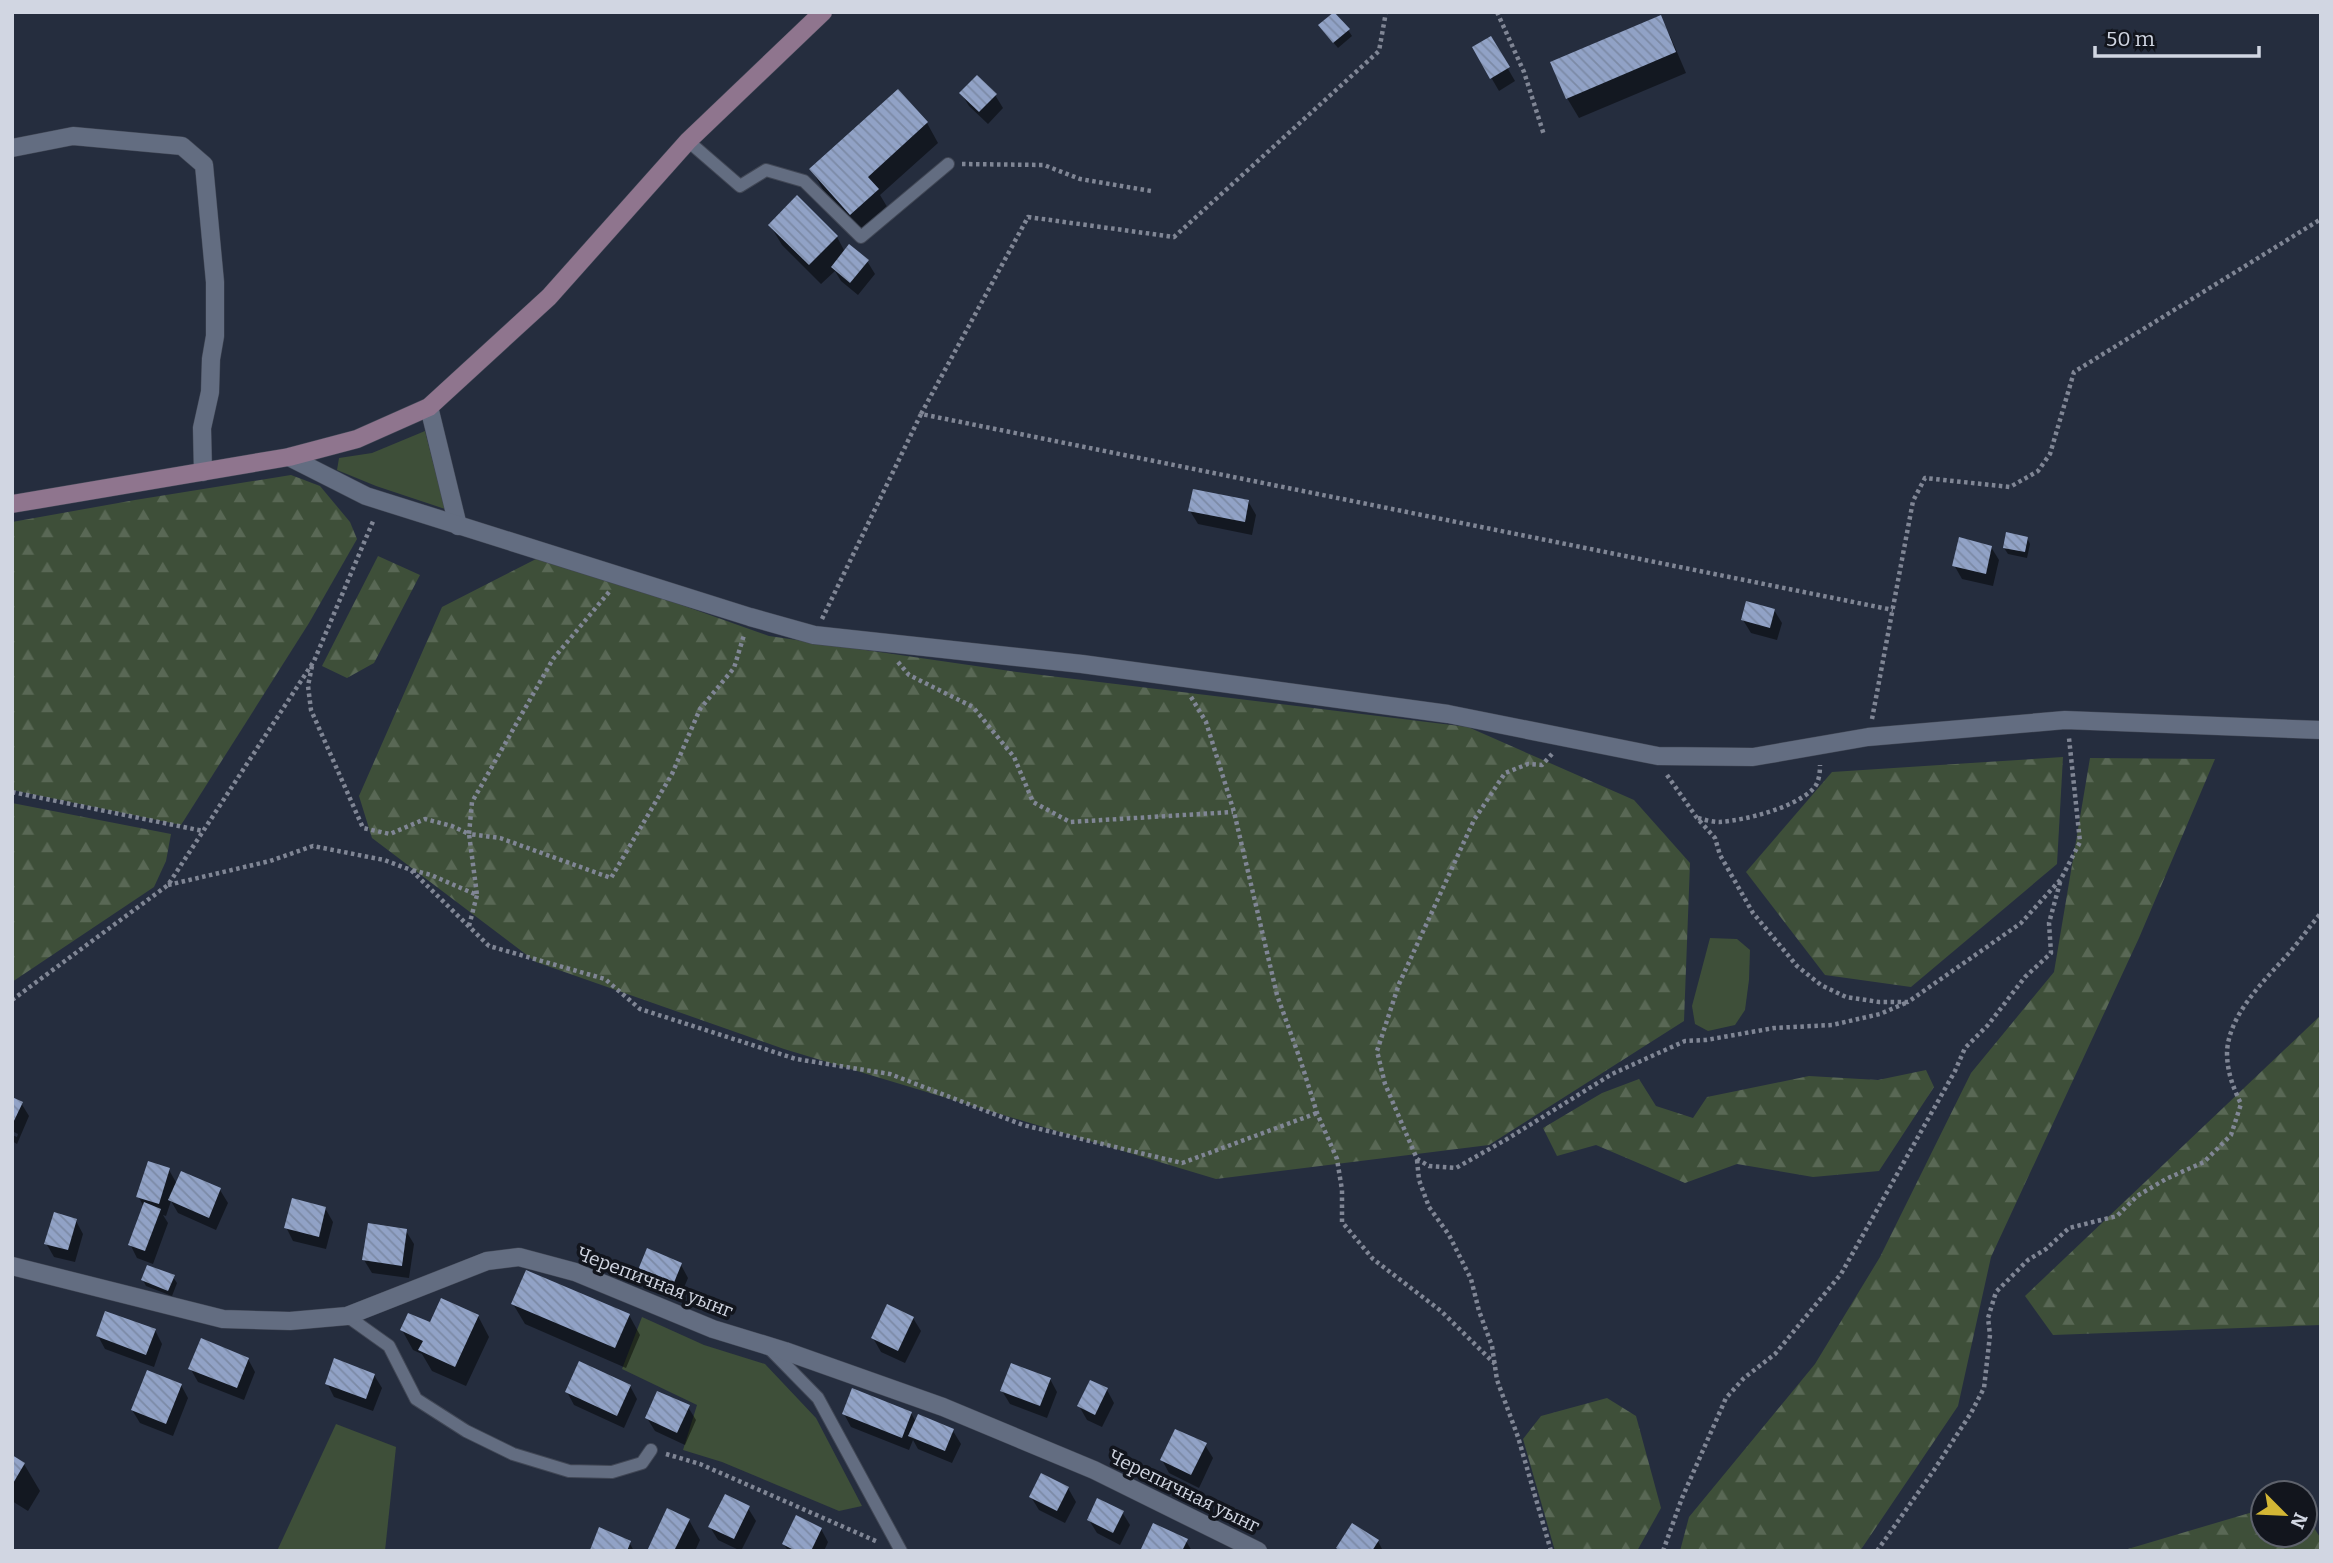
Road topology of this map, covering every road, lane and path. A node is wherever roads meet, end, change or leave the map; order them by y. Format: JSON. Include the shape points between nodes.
{"nodes":[{"id":1,"x":823,"y":12,"type":"edge"},
{"id":2,"x":1386,"y":12,"type":"edge"},
{"id":3,"x":1497,"y":12,"type":"edge"},
{"id":4,"x":1544,"y":135,"type":"dead end"},
{"id":5,"x":688,"y":141,"type":"junction"},
{"id":6,"x":12,"y":148,"type":"edge"},
{"id":7,"x":948,"y":164,"type":"joint"},
{"id":8,"x":1151,"y":191,"type":"dead end"},
{"id":9,"x":2321,"y":219,"type":"edge"},
{"id":10,"x":429,"y":407,"type":"junction"},
{"id":11,"x":922,"y":414,"type":"junction"},
{"id":12,"x":289,"y":457,"type":"junction"},
{"id":13,"x":203,"y":472,"type":"junction"},
{"id":14,"x":366,"y":496,"type":"junction"},
{"id":15,"x":12,"y":505,"type":"edge"},
{"id":16,"x":458,"y":526,"type":"junction"},
{"id":17,"x":624,"y":576,"type":"junction"},
{"id":18,"x":1893,"y":610,"type":"junction"},
{"id":19,"x":750,"y":617,"type":"junction"},
{"id":20,"x":814,"y":635,"type":"junction"},
{"id":21,"x":882,"y":642,"type":"junction"},
{"id":22,"x":314,"y":661,"type":"junction"},
{"id":23,"x":1180,"y":678,"type":"junction"},
{"id":24,"x":2065,"y":720,"type":"junction"},
{"id":25,"x":2321,"y":730,"type":"edge"},
{"id":26,"x":1560,"y":737,"type":"junction"},
{"id":27,"x":1868,"y":737,"type":"junction"},
{"id":28,"x":1821,"y":745,"type":"junction"},
{"id":29,"x":1658,"y":756,"type":"junction"},
{"id":30,"x":12,"y":792,"type":"edge"},
{"id":31,"x":1234,"y":812,"type":"junction"},
{"id":32,"x":1697,"y":818,"type":"junction"},
{"id":33,"x":203,"y":831,"type":"junction"},
{"id":34,"x":469,"y":834,"type":"junction"},
{"id":35,"x":411,"y":870,"type":"junction"},
{"id":36,"x":2061,"y":879,"type":"junction"},
{"id":37,"x":168,"y":885,"type":"junction"},
{"id":38,"x":477,"y":895,"type":"junction"},
{"id":39,"x":2321,"y":913,"type":"edge"},
{"id":40,"x":469,"y":926,"type":"junction"},
{"id":41,"x":12,"y":1000,"type":"edge"},
{"id":42,"x":1908,"y":1002,"type":"junction"},
{"id":43,"x":1317,"y":1114,"type":"junction"},
{"id":44,"x":1416,"y":1159,"type":"junction"},
{"id":45,"x":12,"y":1266,"type":"edge"},
{"id":46,"x":347,"y":1316,"type":"junction"},
{"id":47,"x":768,"y":1346,"type":"junction"},
{"id":48,"x":1495,"y":1364,"type":"junction"},
{"id":49,"x":651,"y":1450,"type":"joint"},
{"id":50,"x":886,"y":1545,"type":"dead end"},
{"id":51,"x":901,"y":1551,"type":"edge"},
{"id":52,"x":1258,"y":1551,"type":"edge"},
{"id":53,"x":1551,"y":1551,"type":"edge"},
{"id":54,"x":1662,"y":1551,"type":"edge"},
{"id":55,"x":1877,"y":1551,"type":"edge"}],
"edges":[{"from":1,"to":5,"type":"main road"},
{"from":2,"to":11,"type":"path","via":[[1379,51],[1174,237],[1028,217]]},
{"from":3,"to":4,"type":"path","via":[[1524,72]]},
{"from":5,"to":7,"type":"lane","via":[[740,186],[766,170],[804,181],[860,237]]},
{"from":5,"to":10,"type":"main road","via":[[549,297]]},
{"from":6,"to":13,"type":"street","via":[[73,136],[182,146],[204,164],[215,335],[202,428]]},
{"from":7,"to":8,"type":"path","via":[[1044,165],[1080,179]]},
{"from":9,"to":18,"type":"path","via":[[2074,372],[2050,454],[2038,471],[2010,487],[1925,478],[1913,501]]},
{"from":10,"to":12,"type":"main road","via":[[357,439]]},
{"from":10,"to":16,"type":"street"},
{"from":11,"to":18,"type":"path"},
{"from":11,"to":20,"type":"path"},
{"from":12,"to":13,"type":"main road"},
{"from":12,"to":14,"type":"street"},
{"from":13,"to":15,"type":"main road"},
{"from":14,"to":16,"type":"street"},
{"from":14,"to":22,"type":"path","via":[[374,518]]},
{"from":16,"to":17,"type":"street"},
{"from":17,"to":19,"type":"street"},
{"from":17,"to":34,"type":"path","via":[[553,659],[472,802]]},
{"from":18,"to":27,"type":"path"},
{"from":19,"to":20,"type":"street"},
{"from":19,"to":34,"type":"path","via":[[734,668],[700,709],[672,774],[611,878],[500,838]]},
{"from":20,"to":21,"type":"street"},
{"from":21,"to":23,"type":"street"},
{"from":21,"to":31,"type":"path","via":[[909,675],[973,707],[1014,757],[1033,802],[1070,822]]},
{"from":22,"to":33,"type":"path"},
{"from":22,"to":34,"type":"path","via":[[308,686],[311,710],[363,828],[390,834],[425,819]]},
{"from":23,"to":26,"type":"street","via":[[1448,714]]},
{"from":23,"to":31,"type":"path","via":[[1206,722]]},
{"from":24,"to":25,"type":"street"},
{"from":24,"to":27,"type":"street"},
{"from":24,"to":36,"type":"path","via":[[2080,842]]},
{"from":26,"to":29,"type":"street"},
{"from":26,"to":44,"type":"path","via":[[1542,765],[1528,764],[1505,774],[1474,820],[1399,984],[1377,1051],[1385,1084]]},
{"from":27,"to":28,"type":"street"},
{"from":28,"to":29,"type":"street","via":[[1754,757]]},
{"from":28,"to":32,"type":"path","via":[[1820,775],[1814,789],[1792,802],[1755,816],[1717,822]]},
{"from":29,"to":32,"type":"path","via":[[1670,782]]},
{"from":30,"to":33,"type":"path"},
{"from":31,"to":43,"type":"path","via":[[1277,995]]},
{"from":32,"to":42,"type":"path","via":[[1715,838],[1753,913],[1797,966],[1846,997]]},
{"from":33,"to":37,"type":"path"},
{"from":34,"to":38,"type":"path"},
{"from":35,"to":37,"type":"path","via":[[313,846]]},
{"from":35,"to":38,"type":"path"},
{"from":35,"to":40,"type":"path"},
{"from":36,"to":42,"type":"path","via":[[2021,923]]},
{"from":36,"to":54,"type":"path","via":[[2049,923],[2051,953],[1965,1048],[1841,1274],[1775,1354],[1726,1398]]},
{"from":37,"to":41,"type":"path"},
{"from":38,"to":40,"type":"path"},
{"from":39,"to":55,"type":"path","via":[[2259,986],[2233,1031],[2227,1050],[2230,1082],[2241,1104],[2231,1135],[2204,1162],[2137,1196],[2117,1216],[2069,1228],[1996,1292],[1988,1318],[1984,1388]]},
{"from":40,"to":43,"type":"path","via":[[489,946],[605,979],[640,1009],[796,1059],[890,1074],[1023,1125],[1182,1163]]},
{"from":42,"to":44,"type":"path","via":[[1832,1025],[1685,1041],[1612,1074],[1456,1168],[1429,1166]]},
{"from":43,"to":48,"type":"path","via":[[1337,1158],[1342,1223],[1373,1259],[1441,1311]]},
{"from":44,"to":48,"type":"path","via":[[1429,1207],[1471,1279]]},
{"from":45,"to":46,"type":"street","name":"Черепичная уынг","via":[[223,1320]]},
{"from":46,"to":47,"type":"street","name":"Черепичная уынг","via":[[487,1261],[519,1257],[575,1272],[713,1329]]},
{"from":46,"to":49,"type":"lane","via":[[389,1346],[416,1399],[513,1454],[569,1471],[612,1472],[642,1463]]},
{"from":47,"to":51,"type":"lane","via":[[818,1398]]},
{"from":47,"to":52,"type":"street","name":"Черепичная уынг","via":[[943,1407],[1094,1470]]},
{"from":48,"to":53,"type":"path"},
{"from":49,"to":50,"type":"path","via":[[700,1464]]}]}
